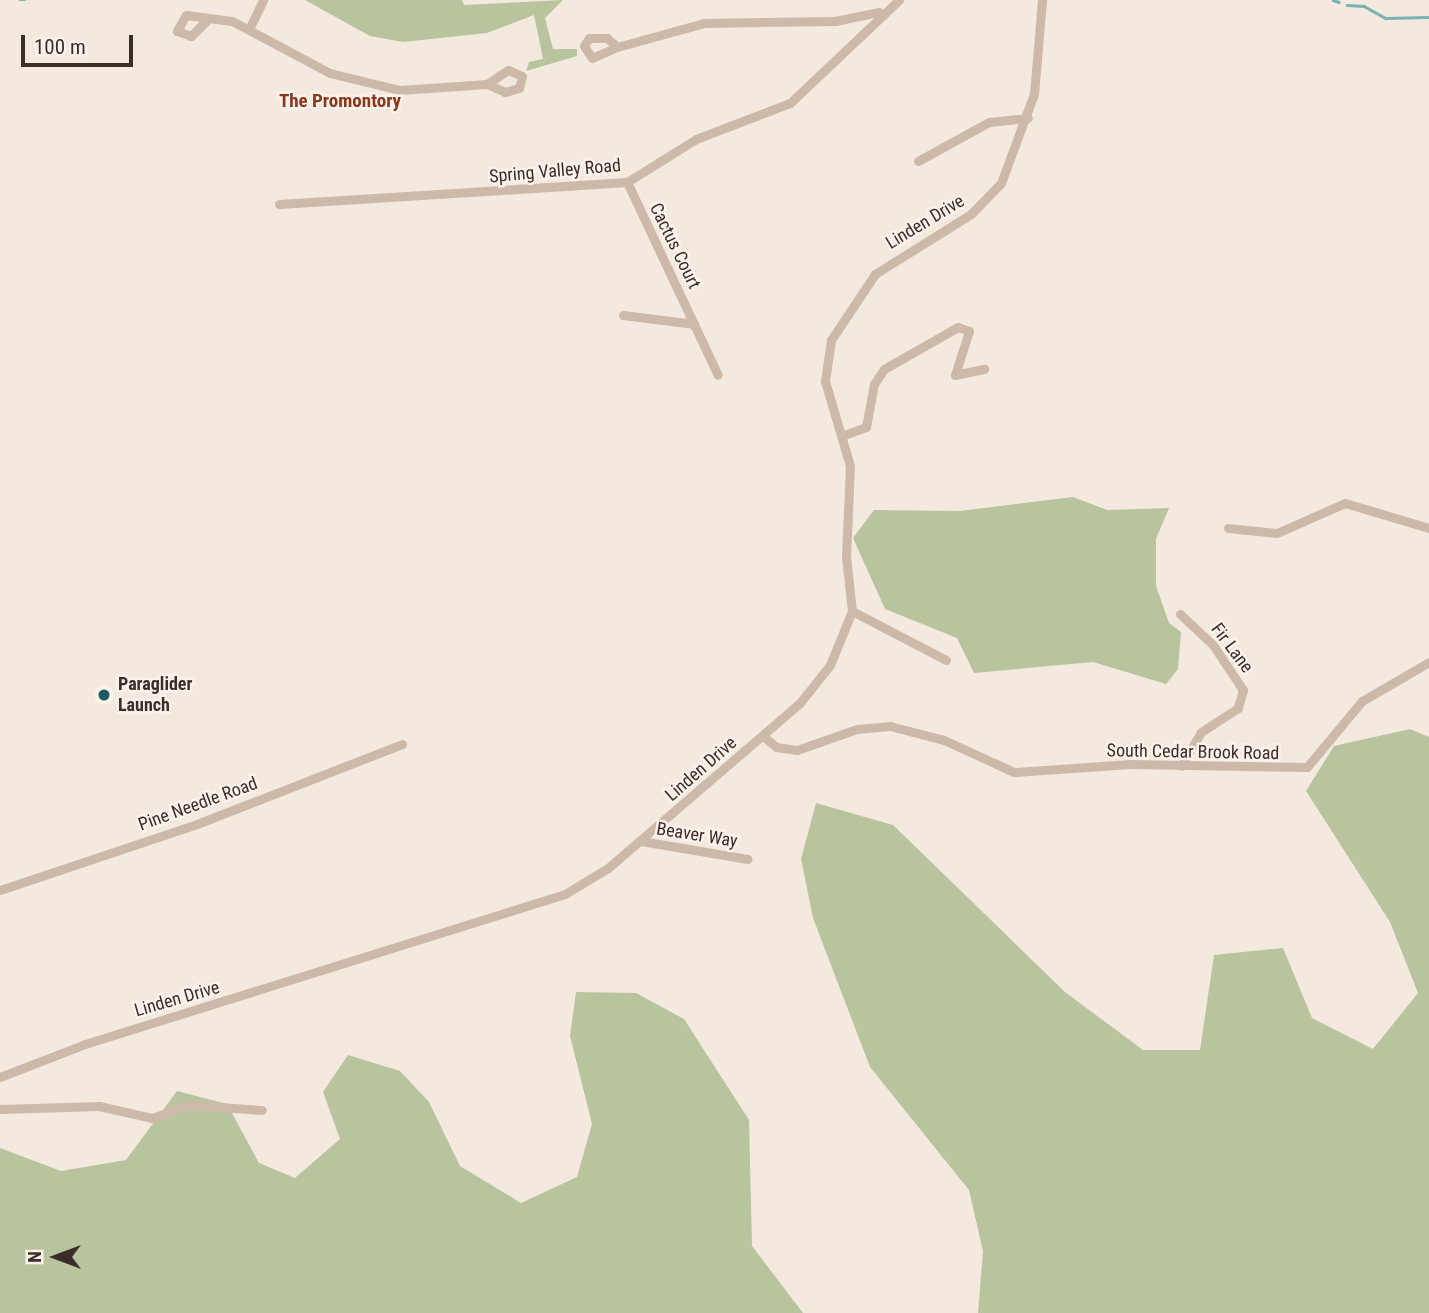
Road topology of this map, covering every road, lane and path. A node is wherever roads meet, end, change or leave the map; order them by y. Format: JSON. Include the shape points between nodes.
{"nodes":[{"id":1,"x":263,"y":0,"type":"edge"},
{"id":2,"x":899,"y":0,"type":"edge"},
{"id":3,"x":1042,"y":0,"type":"edge"},
{"id":4,"x":881,"y":11,"type":"junction"},
{"id":5,"x":207,"y":20,"type":"dead end"},
{"id":6,"x":250,"y":27,"type":"junction"},
{"id":7,"x":617,"y":47,"type":"dead end"},
{"id":8,"x":487,"y":84,"type":"dead end"},
{"id":9,"x":1028,"y":118,"type":"junction"},
{"id":10,"x":918,"y":161,"type":"dead end"},
{"id":11,"x":627,"y":182,"type":"junction"},
{"id":12,"x":279,"y":204,"type":"dead end"},
{"id":13,"x":623,"y":315,"type":"dead end"},
{"id":14,"x":694,"y":324,"type":"junction"},
{"id":15,"x":984,"y":369,"type":"dead end"},
{"id":16,"x":718,"y":375,"type":"dead end"},
{"id":17,"x":844,"y":436,"type":"junction"},
{"id":18,"x":1429,"y":527,"type":"edge"},
{"id":19,"x":1228,"y":528,"type":"dead end"},
{"id":20,"x":852,"y":611,"type":"junction"},
{"id":21,"x":1180,"y":614,"type":"dead end"},
{"id":22,"x":946,"y":660,"type":"dead end"},
{"id":23,"x":1429,"y":662,"type":"edge"},
{"id":24,"x":763,"y":736,"type":"junction"},
{"id":25,"x":402,"y":744,"type":"dead end"},
{"id":26,"x":1181,"y":766,"type":"junction"},
{"id":27,"x":641,"y":841,"type":"junction"},
{"id":28,"x":747,"y":859,"type":"dead end"},
{"id":29,"x":0,"y":890,"type":"edge"},
{"id":30,"x":0,"y":1076,"type":"edge"},
{"id":31,"x":0,"y":1109,"type":"edge"},
{"id":32,"x":262,"y":1110,"type":"dead end"}],
"edges":[{"from":1,"to":6,"type":"street"},
{"from":2,"to":4,"type":"street","name":"Spring Valley Road"},
{"from":3,"to":9,"type":"street","name":"Linden Drive"},
{"from":4,"to":7,"type":"street","via":[[835,21],[704,23]]},
{"from":4,"to":11,"type":"street","name":"Spring Valley Road","via":[[790,103],[696,139]]},
{"from":5,"to":6,"type":"street"},
{"from":6,"to":8,"type":"street","via":[[345,78],[400,90]]},
{"from":9,"to":10,"type":"street","via":[[989,122]]},
{"from":9,"to":17,"type":"street","name":"Linden Drive","via":[[1019,145],[986,201],[887,263],[844,313],[825,367]]},
{"from":11,"to":12,"type":"street","name":"Spring Valley Road"},
{"from":11,"to":14,"type":"street","name":"Cactus Court"},
{"from":13,"to":14,"type":"street"},
{"from":14,"to":16,"type":"street","name":"Cactus Court"},
{"from":15,"to":17,"type":"street","via":[[955,375],[969,331],[958,327],[884,369],[874,384],[866,426]]},
{"from":17,"to":20,"type":"street","name":"Linden Drive"},
{"from":18,"to":19,"type":"street","via":[[1345,503],[1278,533]]},
{"from":20,"to":22,"type":"street"},
{"from":20,"to":24,"type":"street","name":"Linden Drive","via":[[818,683]]},
{"from":21,"to":26,"type":"street","name":"Fir Lane","via":[[1213,645],[1243,690],[1238,708],[1195,738]]},
{"from":23,"to":26,"type":"street","name":"South Cedar Brook Road","via":[[1362,701],[1312,765]]},
{"from":24,"to":26,"type":"street","name":"South Cedar Brook Road","via":[[776,747],[797,750],[857,729],[890,726],[944,740],[1014,772]]},
{"from":24,"to":27,"type":"street","name":"Linden Drive"},
{"from":25,"to":29,"type":"street","name":"Pine Needle Road","via":[[197,824]]},
{"from":27,"to":28,"type":"street","name":"Beaver Way"},
{"from":27,"to":30,"type":"street","name":"Linden Drive","via":[[595,876],[543,903],[108,1036]]},
{"from":31,"to":32,"type":"street","via":[[99,1107],[152,1118],[189,1105]]}]}
